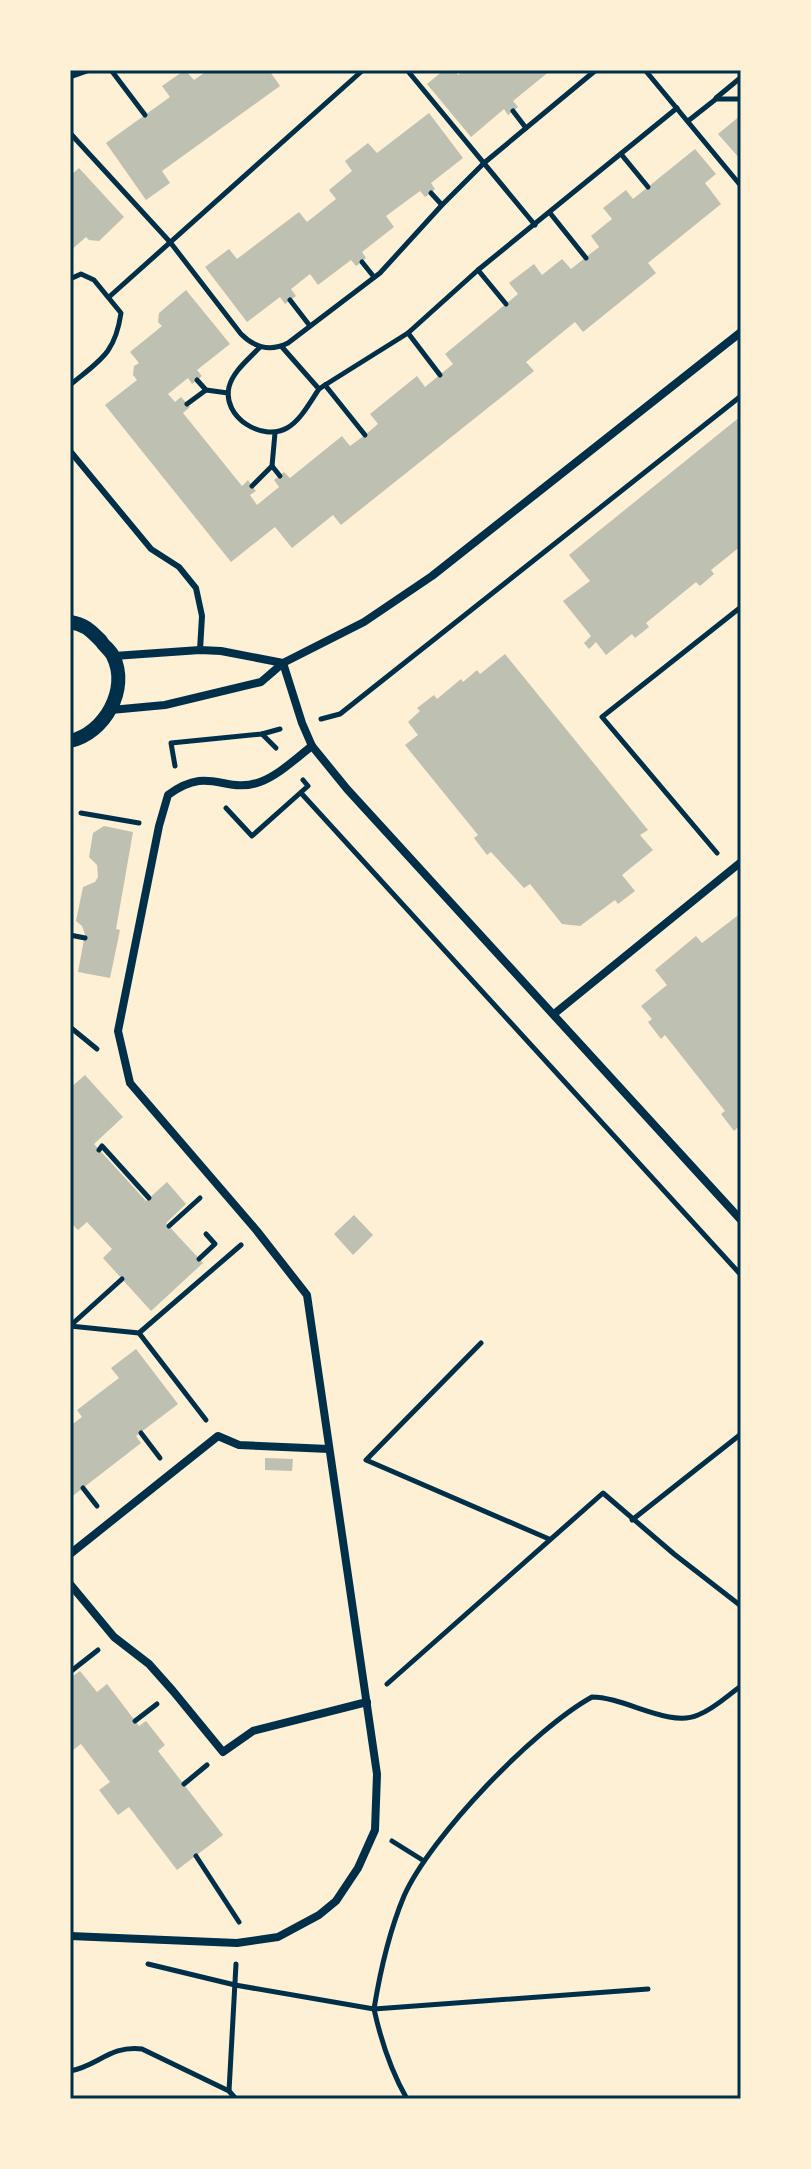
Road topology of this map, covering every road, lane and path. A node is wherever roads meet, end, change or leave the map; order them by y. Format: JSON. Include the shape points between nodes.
{"nodes":[{"id":1,"x":70,"y":70,"type":"edge"},
{"id":2,"x":90,"y":70,"type":"edge"},
{"id":3,"x":111,"y":70,"type":"edge"},
{"id":4,"x":363,"y":70,"type":"edge"},
{"id":5,"x":407,"y":70,"type":"edge"},
{"id":6,"x":596,"y":70,"type":"edge"},
{"id":7,"x":645,"y":70,"type":"edge"},
{"id":8,"x":70,"y":77,"type":"edge"},
{"id":9,"x":739,"y":79,"type":"edge"},
{"id":10,"x":716,"y":99,"type":"junction"},
{"id":11,"x":741,"y":99,"type":"edge"},
{"id":12,"x":677,"y":108,"type":"junction"},
{"id":13,"x":513,"y":111,"type":"dead end"},
{"id":14,"x":145,"y":115,"type":"dead end"},
{"id":15,"x":688,"y":121,"type":"junction"},
{"id":16,"x":526,"y":128,"type":"junction"},
{"id":17,"x":70,"y":134,"type":"edge"},
{"id":18,"x":621,"y":154,"type":"junction"},
{"id":19,"x":484,"y":163,"type":"junction"},
{"id":20,"x":741,"y":186,"type":"edge"},
{"id":21,"x":648,"y":187,"type":"dead end"},
{"id":22,"x":431,"y":193,"type":"dead end"},
{"id":23,"x":442,"y":205,"type":"junction"},
{"id":24,"x":550,"y":213,"type":"junction"},
{"id":25,"x":535,"y":225,"type":"junction"},
{"id":26,"x":170,"y":242,"type":"junction"},
{"id":27,"x":586,"y":258,"type":"dead end"},
{"id":28,"x":362,"y":262,"type":"dead end"},
{"id":29,"x":478,"y":270,"type":"junction"},
{"id":30,"x":374,"y":277,"type":"junction"},
{"id":31,"x":70,"y":279,"type":"edge"},
{"id":32,"x":109,"y":297,"type":"junction"},
{"id":33,"x":290,"y":300,"type":"dead end"},
{"id":34,"x":506,"y":304,"type":"dead end"},
{"id":35,"x":310,"y":326,"type":"junction"},
{"id":36,"x":741,"y":332,"type":"edge"},
{"id":37,"x":408,"y":333,"type":"junction"},
{"id":38,"x":260,"y":347,"type":"junction"},
{"id":39,"x":282,"y":347,"type":"junction"},
{"id":40,"x":440,"y":375,"type":"dead end"},
{"id":41,"x":197,"y":380,"type":"dead end"},
{"id":42,"x":70,"y":385,"type":"edge"},
{"id":43,"x":322,"y":387,"type":"junction"},
{"id":44,"x":206,"y":390,"type":"junction"},
{"id":45,"x":228,"y":393,"type":"junction"},
{"id":46,"x":741,"y":396,"type":"edge"},
{"id":47,"x":187,"y":404,"type":"dead end"},
{"id":48,"x":275,"y":433,"type":"junction"},
{"id":49,"x":365,"y":435,"type":"dead end"},
{"id":50,"x":70,"y":451,"type":"edge"},
{"id":51,"x":272,"y":466,"type":"junction"},
{"id":52,"x":280,"y":476,"type":"dead end"},
{"id":53,"x":252,"y":486,"type":"dead end"},
{"id":54,"x":741,"y":607,"type":"edge"},
{"id":55,"x":70,"y":622,"type":"edge"},
{"id":56,"x":200,"y":650,"type":"junction"},
{"id":57,"x":114,"y":656,"type":"junction"},
{"id":58,"x":283,"y":663,"type":"junction"},
{"id":59,"x":111,"y":710,"type":"junction"},
{"id":60,"x":302,"y":723,"type":"junction"},
{"id":61,"x":70,"y":741,"type":"edge"},
{"id":62,"x":312,"y":746,"type":"junction"},
{"id":63,"x":179,"y":787,"type":"junction"},
{"id":64,"x":301,"y":793,"type":"dead end"},
{"id":65,"x":741,"y":862,"type":"edge"},
{"id":66,"x":731,"y":870,"type":"junction"},
{"id":67,"x":70,"y":935,"type":"edge"},
{"id":68,"x":85,"y":938,"type":"dead end"},
{"id":69,"x":554,"y":1014,"type":"junction"},
{"id":70,"x":99,"y":1150,"type":"dead end"},
{"id":71,"x":207,"y":1192,"type":"dead end"},
{"id":72,"x":149,"y":1198,"type":"dead end"},
{"id":73,"x":741,"y":1220,"type":"edge"},
{"id":74,"x":169,"y":1226,"type":"dead end"},
{"id":75,"x":257,"y":1231,"type":"junction"},
{"id":76,"x":206,"y":1234,"type":"dead end"},
{"id":77,"x":199,"y":1259,"type":"dead end"},
{"id":78,"x":741,"y":1275,"type":"edge"},
{"id":79,"x":122,"y":1279,"type":"dead end"},
{"id":80,"x":139,"y":1333,"type":"junction"},
{"id":81,"x":481,"y":1343,"type":"dead end"},
{"id":82,"x":741,"y":1434,"type":"edge"},
{"id":83,"x":218,"y":1436,"type":"junction"},
{"id":84,"x":329,"y":1449,"type":"junction"},
{"id":85,"x":632,"y":1520,"type":"junction"},
{"id":86,"x":549,"y":1539,"type":"junction"},
{"id":87,"x":70,"y":1554,"type":"edge"},
{"id":88,"x":70,"y":1584,"type":"edge"},
{"id":89,"x":741,"y":1606,"type":"edge"},
{"id":90,"x":114,"y":1637,"type":"junction"},
{"id":91,"x":70,"y":1672,"type":"edge"},
{"id":92,"x":741,"y":1686,"type":"edge"},
{"id":93,"x":367,"y":1702,"type":"junction"},
{"id":94,"x":375,"y":1830,"type":"junction"},
{"id":95,"x":196,"y":1856,"type":"dead end"},
{"id":96,"x":424,"y":1861,"type":"junction"},
{"id":97,"x":70,"y":1936,"type":"edge"},
{"id":98,"x":252,"y":1943,"type":"junction"},
{"id":99,"x":135,"y":1961,"type":"dead end"},
{"id":100,"x":235,"y":1985,"type":"junction"},
{"id":101,"x":648,"y":1989,"type":"dead end"},
{"id":102,"x":374,"y":2009,"type":"junction"},
{"id":103,"x":70,"y":2071,"type":"edge"},
{"id":104,"x":229,"y":2091,"type":"junction"},
{"id":105,"x":236,"y":2099,"type":"edge"},
{"id":106,"x":407,"y":2099,"type":"edge"}],
"edges":[{"from":1,"to":8,"type":"path"},
{"from":2,"to":8,"type":"path"},
{"from":3,"to":14,"type":"path"},
{"from":4,"to":26,"type":"path"},
{"from":5,"to":19,"type":"path"},
{"from":6,"to":16,"type":"path"},
{"from":7,"to":12,"type":"path"},
{"from":8,"to":17,"type":"path"},
{"from":9,"to":10,"type":"path"},
{"from":10,"to":11,"type":"path"},
{"from":10,"to":15,"type":"path"},
{"from":12,"to":15,"type":"path"},
{"from":12,"to":18,"type":"path"},
{"from":13,"to":16,"type":"path"},
{"from":15,"to":20,"type":"path"},
{"from":16,"to":19,"type":"path"},
{"from":17,"to":26,"type":"path"},
{"from":18,"to":21,"type":"path"},
{"from":18,"to":24,"type":"path"},
{"from":19,"to":23,"type":"path"},
{"from":19,"to":25,"type":"path"},
{"from":22,"to":23,"type":"path"},
{"from":23,"to":30,"type":"path"},
{"from":24,"to":25,"type":"path"},
{"from":24,"to":27,"type":"path"},
{"from":25,"to":29,"type":"path"},
{"from":26,"to":32,"type":"path"},
{"from":26,"to":38,"type":"path","via":[[241,334]]},
{"from":28,"to":30,"type":"path"},
{"from":29,"to":34,"type":"path"},
{"from":29,"to":37,"type":"path"},
{"from":30,"to":35,"type":"path"},
{"from":31,"to":32,"type":"path","via":[[81,274]]},
{"from":32,"to":42,"type":"path","via":[[121,313],[118,337],[108,353]]},
{"from":33,"to":35,"type":"path"},
{"from":35,"to":39,"type":"path"},
{"from":36,"to":58,"type":"street","via":[[432,576],[364,622]]},
{"from":37,"to":40,"type":"path"},
{"from":37,"to":43,"type":"path"},
{"from":38,"to":39,"type":"path"},
{"from":38,"to":45,"type":"path","via":[[234,376]]},
{"from":39,"to":43,"type":"path"},
{"from":41,"to":44,"type":"path"},
{"from":43,"to":48,"type":"path","via":[[294,423]]},
{"from":43,"to":49,"type":"path"},
{"from":44,"to":45,"type":"path"},
{"from":44,"to":47,"type":"path"},
{"from":45,"to":48,"type":"path","via":[[235,413],[252,428]]},
{"from":46,"to":60,"type":"path","via":[[340,714]]},
{"from":48,"to":51,"type":"path"},
{"from":50,"to":56,"type":"lane","via":[[151,549],[179,567],[196,588],[202,616]]},
{"from":51,"to":52,"type":"path"},
{"from":51,"to":53,"type":"path"},
{"from":54,"to":66,"type":"path","via":[[602,717]]},
{"from":55,"to":57,"type":"street","via":[[86,625]]},
{"from":56,"to":57,"type":"street"},
{"from":56,"to":58,"type":"street"},
{"from":57,"to":59,"type":"street","via":[[118,683]]},
{"from":58,"to":59,"type":"street","via":[[261,682],[165,705]]},
{"from":58,"to":60,"type":"street"},
{"from":59,"to":61,"type":"street","via":[[98,727]]},
{"from":60,"to":62,"type":"street"},
{"from":60,"to":63,"type":"path","via":[[262,734],[171,743]]},
{"from":62,"to":63,"type":"street","via":[[259,783],[194,780]]},
{"from":62,"to":69,"type":"street"},
{"from":63,"to":75,"type":"street","via":[[168,795],[159,826],[118,1031],[130,1083]]},
{"from":64,"to":78,"type":"path"},
{"from":65,"to":66,"type":"street"},
{"from":66,"to":69,"type":"street"},
{"from":67,"to":68,"type":"path"},
{"from":69,"to":73,"type":"street"},
{"from":70,"to":72,"type":"path","via":[[102,1146]]},
{"from":71,"to":74,"type":"path"},
{"from":75,"to":80,"type":"path"},
{"from":75,"to":84,"type":"street","via":[[307,1295]]},
{"from":76,"to":77,"type":"path","via":[[215,1244]]},
{"from":79,"to":80,"type":"path","via":[[70,1326]]},
{"from":80,"to":83,"type":"path"},
{"from":81,"to":86,"type":"path","via":[[366,1460]]},
{"from":82,"to":85,"type":"path"},
{"from":83,"to":84,"type":"street","via":[[239,1445]]},
{"from":83,"to":87,"type":"street"},
{"from":84,"to":93,"type":"street"},
{"from":85,"to":86,"type":"path","via":[[603,1493]]},
{"from":85,"to":89,"type":"path"},
{"from":86,"to":93,"type":"path"},
{"from":88,"to":90,"type":"street"},
{"from":90,"to":91,"type":"path"},
{"from":90,"to":93,"type":"street","via":[[149,1664],[223,1752],[253,1731]]},
{"from":92,"to":96,"type":"path","via":[[689,1718],[602,1697],[581,1703],[534,1739]]},
{"from":93,"to":94,"type":"street","via":[[377,1774]]},
{"from":94,"to":96,"type":"path"},
{"from":94,"to":98,"type":"street","via":[[336,1901],[278,1937]]},
{"from":95,"to":98,"type":"path"},
{"from":96,"to":102,"type":"path","via":[[404,1897]]},
{"from":97,"to":98,"type":"street"},
{"from":99,"to":100,"type":"path"},
{"from":100,"to":102,"type":"path"},
{"from":100,"to":104,"type":"path"},
{"from":101,"to":102,"type":"path"},
{"from":102,"to":106,"type":"path","via":[[385,2052]]},
{"from":103,"to":104,"type":"path","via":[[128,2047]]},
{"from":104,"to":105,"type":"path"}]}
